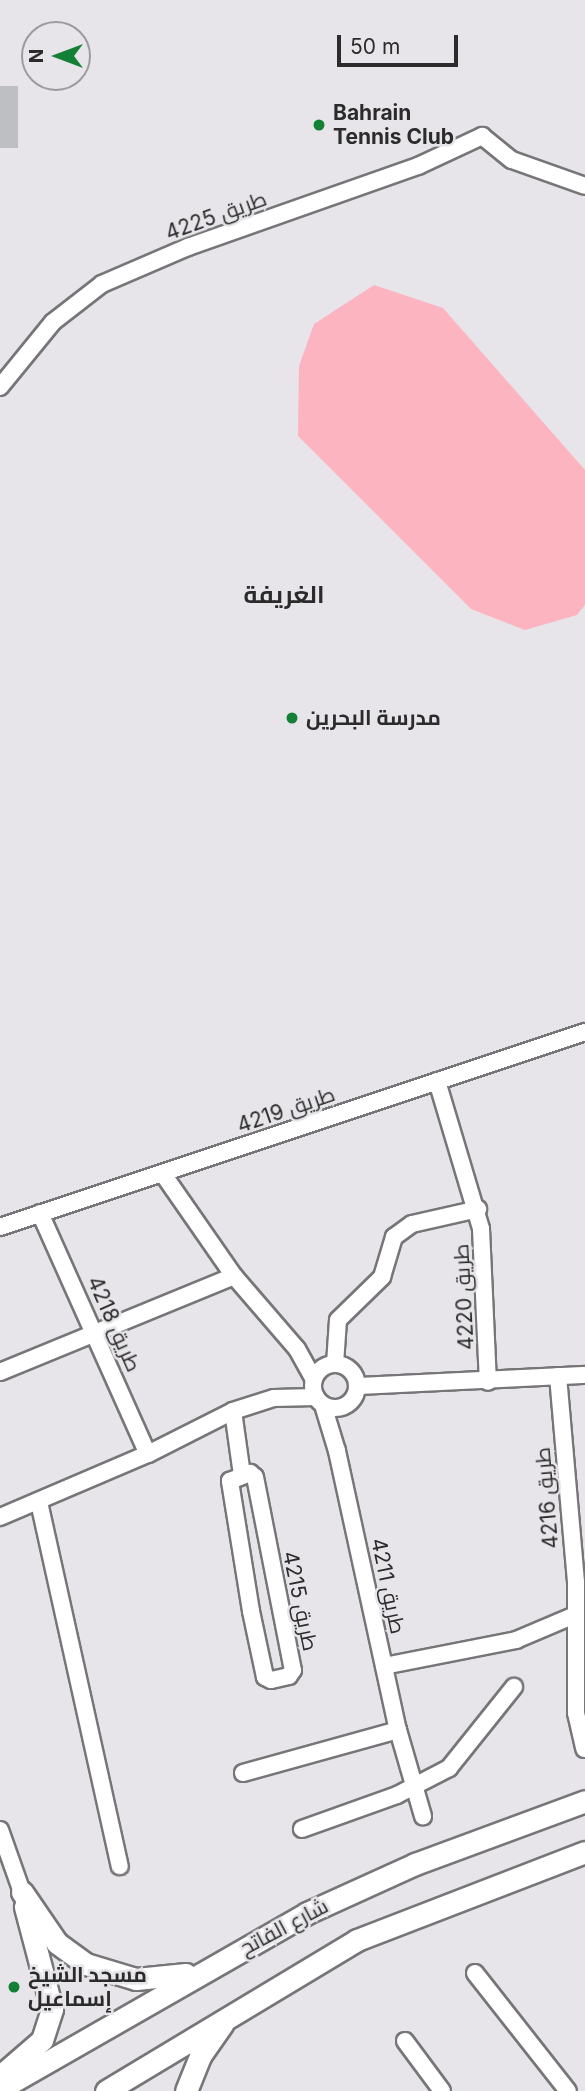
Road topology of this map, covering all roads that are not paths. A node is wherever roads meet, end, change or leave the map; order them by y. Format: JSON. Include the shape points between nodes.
{"nodes":[{"id":1,"x":585,"y":186,"type":"edge"},
{"id":2,"x":0,"y":387,"type":"edge"},
{"id":3,"x":585,"y":1032,"type":"edge"},
{"id":4,"x":437,"y":1081,"type":"junction"},
{"id":5,"x":163,"y":1174,"type":"junction"},
{"id":6,"x":478,"y":1209,"type":"junction"},
{"id":7,"x":40,"y":1213,"type":"junction"},
{"id":8,"x":0,"y":1227,"type":"edge"},
{"id":9,"x":234,"y":1276,"type":"junction"},
{"id":10,"x":97,"y":1334,"type":"junction"},
{"id":11,"x":297,"y":1349,"type":"junction"},
{"id":12,"x":332,"y":1365,"type":"junction"},
{"id":13,"x":0,"y":1370,"type":"edge"},
{"id":14,"x":585,"y":1375,"type":"edge"},
{"id":15,"x":558,"y":1376,"type":"junction"},
{"id":16,"x":314,"y":1380,"type":"junction"},
{"id":17,"x":488,"y":1382,"type":"junction"},
{"id":18,"x":357,"y":1386,"type":"junction"},
{"id":19,"x":319,"y":1401,"type":"junction"},
{"id":20,"x":346,"y":1405,"type":"junction"},
{"id":21,"x":233,"y":1410,"type":"junction"},
{"id":22,"x":337,"y":1451,"type":"junction"},
{"id":23,"x":148,"y":1454,"type":"junction"},
{"id":24,"x":242,"y":1475,"type":"junction"},
{"id":25,"x":38,"y":1502,"type":"junction"},
{"id":26,"x":0,"y":1517,"type":"edge"},
{"id":27,"x":580,"y":1583,"type":"edge"},
{"id":28,"x":575,"y":1615,"type":"junction"},
{"id":29,"x":384,"y":1666,"type":"junction"},
{"id":30,"x":514,"y":1687,"type":"dead end"},
{"id":31,"x":398,"y":1730,"type":"junction"},
{"id":32,"x":584,"y":1749,"type":"edge"},
{"id":33,"x":243,"y":1773,"type":"dead end"},
{"id":34,"x":415,"y":1787,"type":"junction"},
{"id":35,"x":585,"y":1801,"type":"edge"},
{"id":36,"x":423,"y":1816,"type":"dead end"},
{"id":37,"x":302,"y":1829,"type":"dead end"},
{"id":38,"x":0,"y":1830,"type":"edge"},
{"id":39,"x":585,"y":1852,"type":"edge"},
{"id":40,"x":120,"y":1866,"type":"dead end"},
{"id":41,"x":22,"y":1892,"type":"junction"},
{"id":42,"x":203,"y":1970,"type":"junction"},
{"id":43,"x":475,"y":1973,"type":"dead end"},
{"id":44,"x":230,"y":2014,"type":"junction"},
{"id":45,"x":405,"y":2041,"type":"dead end"},
{"id":46,"x":0,"y":2076,"type":"edge"},
{"id":47,"x":0,"y":2089,"type":"edge"},
{"id":48,"x":106,"y":2091,"type":"edge"},
{"id":49,"x":186,"y":2091,"type":"edge"},
{"id":50,"x":442,"y":2091,"type":"edge"},
{"id":51,"x":568,"y":2091,"type":"edge"}],
"edges":[{"from":1,"to":2,"type":"street","name":"طريق 4225","via":[[512,160],[482,136],[418,166],[188,247],[102,284],[53,322]]},
{"from":3,"to":4,"type":"street","name":"طريق 4219"},
{"from":4,"to":5,"type":"street","name":"طريق 4219"},
{"from":4,"to":6,"type":"street","name":"طريق 4220"},
{"from":5,"to":7,"type":"street","name":"طريق 4219"},
{"from":5,"to":9,"type":"street"},
{"from":6,"to":12,"type":"street","name":"طريق 4220","via":[[412,1224],[394,1237],[382,1277],[338,1320]]},
{"from":6,"to":17,"type":"street","name":"طريق 4220","via":[[486,1267]]},
{"from":7,"to":8,"type":"street","name":"طريق 4219"},
{"from":7,"to":10,"type":"street","name":"طريق 4218"},
{"from":9,"to":10,"type":"street"},
{"from":9,"to":11,"type":"street"},
{"from":10,"to":13,"type":"street"},
{"from":10,"to":23,"type":"street","name":"طريق 4218"},
{"from":11,"to":12,"type":"street"},
{"from":11,"to":16,"type":"street"},
{"from":12,"to":16,"type":"street"},
{"from":12,"to":18,"type":"street","via":[[352,1373]]},
{"from":14,"to":15,"type":"street"},
{"from":15,"to":17,"type":"street"},
{"from":15,"to":27,"type":"street","name":"طريق 4216"},
{"from":16,"to":19,"type":"street"},
{"from":17,"to":18,"type":"street"},
{"from":18,"to":20,"type":"street"},
{"from":19,"to":20,"type":"street","via":[[335,1408]]},
{"from":19,"to":21,"type":"street","via":[[274,1398]]},
{"from":19,"to":22,"type":"street","name":"طريق 4211"},
{"from":20,"to":22,"type":"street","name":"طريق 4211"},
{"from":21,"to":23,"type":"street"},
{"from":21,"to":24,"type":"street","name":"طريق 4215"},
{"from":22,"to":29,"type":"street","name":"طريق 4211"},
{"from":23,"to":25,"type":"street"},
{"from":24,"to":24,"type":"street","name":"طريق 4215","via":[[230,1481],[254,1624],[265,1677],[271,1680],[289,1676],[292,1668],[255,1477]]},
{"from":25,"to":26,"type":"street"},
{"from":25,"to":40,"type":"street"},
{"from":27,"to":28,"type":"street","name":"طريق 4216"},
{"from":28,"to":29,"type":"street","via":[[516,1640]]},
{"from":28,"to":32,"type":"street","name":"طريق 4216","via":[[576,1713]]},
{"from":29,"to":31,"type":"street","name":"طريق 4211"},
{"from":30,"to":34,"type":"street","via":[[457,1762]]},
{"from":31,"to":33,"type":"street"},
{"from":31,"to":34,"type":"street","name":"طريق 4211"},
{"from":34,"to":36,"type":"street","name":"طريق 4211"},
{"from":34,"to":37,"type":"street"},
{"from":35,"to":42,"type":"main road","name":"شارع الفاتح","via":[[360,1888]]},
{"from":38,"to":41,"type":"street"},
{"from":39,"to":44,"type":"main road","via":[[368,1936]]},
{"from":41,"to":42,"type":"main road","via":[[57,1942],[102,1971],[153,1979]]},
{"from":41,"to":46,"type":"main road","via":[[52,2008],[35,2049]]},
{"from":42,"to":47,"type":"main road","name":"شارع الفاتح"},
{"from":43,"to":51,"type":"street"},
{"from":44,"to":48,"type":"main road"},
{"from":44,"to":49,"type":"main road","via":[[200,2056]]},
{"from":45,"to":50,"type":"street"}]}
